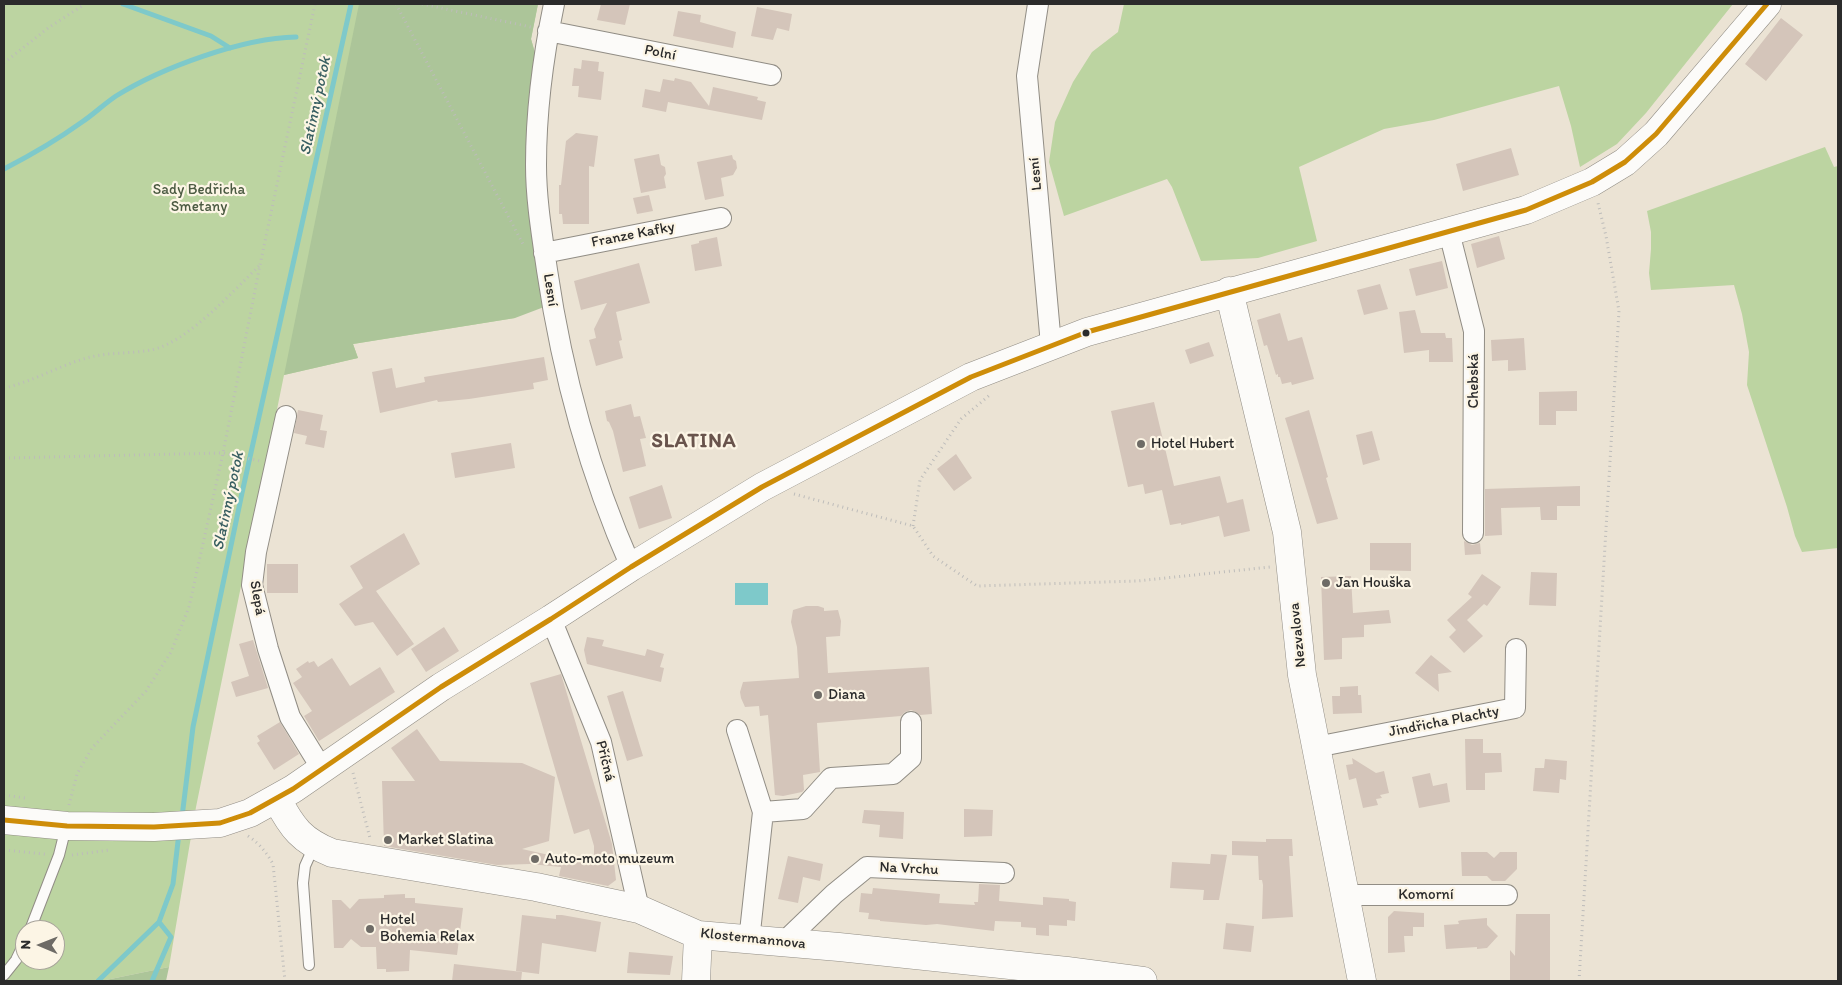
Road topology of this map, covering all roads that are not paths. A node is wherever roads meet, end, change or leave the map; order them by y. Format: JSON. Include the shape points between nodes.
{"nodes":[{"id":1,"x":554,"y":4,"type":"edge"},
{"id":2,"x":1038,"y":4,"type":"edge"},
{"id":3,"x":1767,"y":4,"type":"edge"},
{"id":4,"x":548,"y":31,"type":"junction"},
{"id":5,"x":771,"y":75,"type":"dead end"},
{"id":6,"x":721,"y":218,"type":"dead end"},
{"id":7,"x":1449,"y":232,"type":"junction"},
{"id":8,"x":544,"y":253,"type":"junction"},
{"id":9,"x":1229,"y":291,"type":"junction"},
{"id":10,"x":1051,"y":345,"type":"junction"},
{"id":11,"x":286,"y":416,"type":"dead end"},
{"id":12,"x":1473,"y":534,"type":"dead end"},
{"id":13,"x":631,"y":567,"type":"junction"},
{"id":14,"x":551,"y":619,"type":"junction"},
{"id":15,"x":1516,"y":650,"type":"dead end"},
{"id":16,"x":911,"y":722,"type":"dead end"},
{"id":17,"x":737,"y":730,"type":"dead end"},
{"id":18,"x":1316,"y":747,"type":"junction"},
{"id":19,"x":333,"y":762,"type":"junction"},
{"id":20,"x":277,"y":799,"type":"junction"},
{"id":21,"x":763,"y":812,"type":"junction"},
{"id":22,"x":4,"y":820,"type":"edge"},
{"id":23,"x":67,"y":826,"type":"junction"},
{"id":24,"x":314,"y":846,"type":"junction"},
{"id":25,"x":1004,"y":873,"type":"dead end"},
{"id":26,"x":1345,"y":895,"type":"junction"},
{"id":27,"x":1507,"y":895,"type":"dead end"},
{"id":28,"x":639,"y":909,"type":"junction"},
{"id":29,"x":34,"y":920,"type":"edge"},
{"id":30,"x":698,"y":936,"type":"junction"},
{"id":31,"x":749,"y":941,"type":"junction"},
{"id":32,"x":783,"y":943,"type":"junction"},
{"id":33,"x":15,"y":961,"type":"edge"},
{"id":34,"x":309,"y":965,"type":"dead end"},
{"id":35,"x":4,"y":975,"type":"edge"},
{"id":36,"x":696,"y":981,"type":"edge"},
{"id":37,"x":1143,"y":981,"type":"edge"},
{"id":38,"x":1362,"y":981,"type":"edge"}],
"edges":[{"from":1,"to":4,"type":"street","name":"Lesní"},
{"from":2,"to":10,"type":"street","name":"Lesní","via":[[1028,76]]},
{"from":3,"to":7,"type":"street","via":[[1656,134],[1625,162],[1592,182],[1526,210]]},
{"from":4,"to":5,"type":"street","name":"Polní"},
{"from":4,"to":8,"type":"street","name":"Lesní","via":[[538,114],[536,165],[537,204]]},
{"from":6,"to":8,"type":"street","name":"Franze Kafky"},
{"from":7,"to":9,"type":"street"},
{"from":7,"to":12,"type":"street","name":"Chebská","via":[[1474,331]]},
{"from":8,"to":13,"type":"street","name":"Lesní","via":[[567,380],[610,519]]},
{"from":9,"to":10,"type":"street"},
{"from":9,"to":18,"type":"street","name":"Nezvalova","via":[[1288,532],[1302,675]]},
{"from":10,"to":13,"type":"street","via":[[971,378],[762,487]]},
{"from":11,"to":19,"type":"street","name":"Slepá","via":[[252,584],[290,717]]},
{"from":13,"to":14,"type":"street"},
{"from":14,"to":19,"type":"street","via":[[441,687]]},
{"from":14,"to":28,"type":"street","name":"Příčná","via":[[601,742]]},
{"from":15,"to":18,"type":"street","name":"Jindřicha Plachty","via":[[1515,708]]},
{"from":16,"to":21,"type":"street","via":[[911,758],[893,774],[831,778],[803,809]]},
{"from":17,"to":21,"type":"street"},
{"from":18,"to":26,"type":"street","name":"Nezvalova"},
{"from":19,"to":20,"type":"street"},
{"from":20,"to":23,"type":"street","via":[[250,814],[197,826]]},
{"from":20,"to":24,"type":"street","name":"Klostermannova","via":[[286,817]]},
{"from":21,"to":31,"type":"street"},
{"from":22,"to":23,"type":"street"},
{"from":23,"to":29,"type":"lane"},
{"from":24,"to":28,"type":"street","name":"Klostermannova","via":[[332,853],[536,887]]},
{"from":24,"to":34,"type":"lane","via":[[303,883]]},
{"from":25,"to":32,"type":"street","name":"Na Vrchu","via":[[866,867]]},
{"from":26,"to":27,"type":"street","name":"Komorní"},
{"from":26,"to":38,"type":"street","name":"Nezvalova"},
{"from":28,"to":30,"type":"street","name":"Klostermannova"},
{"from":30,"to":31,"type":"street","name":"Klostermannova"},
{"from":30,"to":36,"type":"street"},
{"from":31,"to":32,"type":"street","name":"Klostermannova"},
{"from":32,"to":37,"type":"street","name":"Klostermannova"},
{"from":33,"to":35,"type":"lane"}]}
